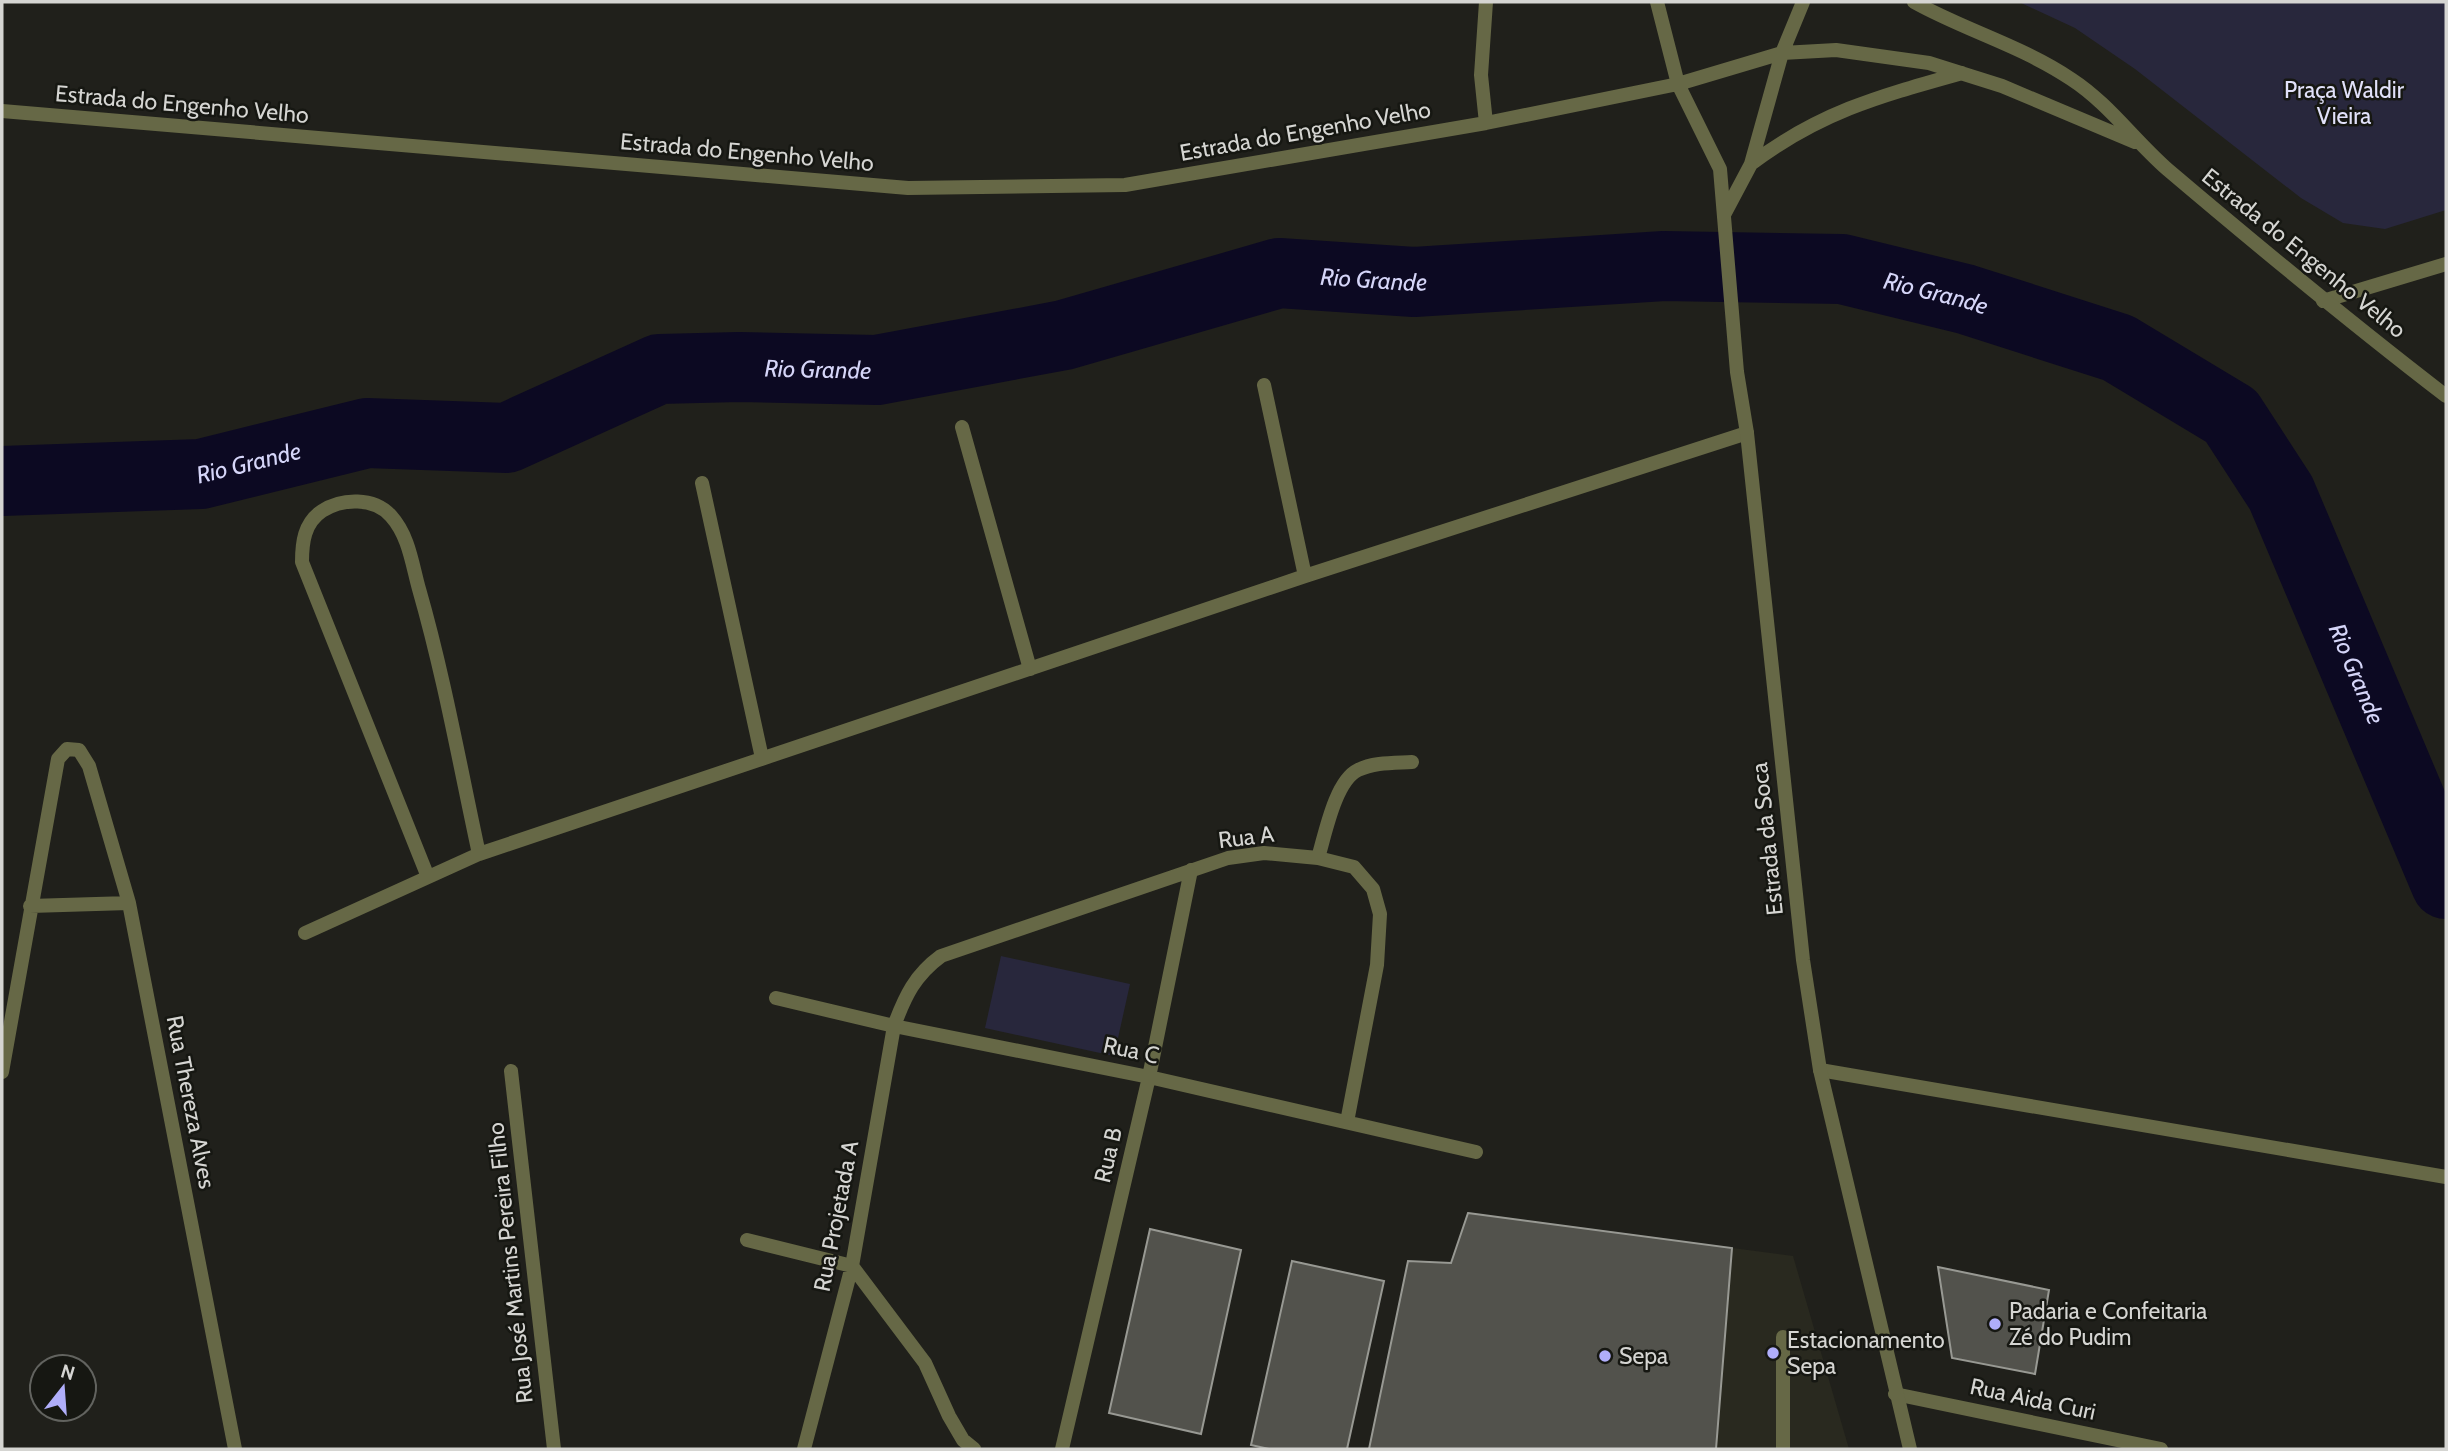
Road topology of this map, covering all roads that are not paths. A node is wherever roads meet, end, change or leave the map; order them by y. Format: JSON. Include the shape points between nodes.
{"nodes":[{"id":1,"x":1486,"y":2,"type":"edge"},
{"id":2,"x":1657,"y":2,"type":"edge"},
{"id":3,"x":1802,"y":2,"type":"edge"},
{"id":4,"x":1914,"y":2,"type":"edge"},
{"id":5,"x":1782,"y":53,"type":"junction"},
{"id":6,"x":1962,"y":73,"type":"junction"},
{"id":7,"x":1678,"y":84,"type":"junction"},
{"id":8,"x":2,"y":111,"type":"edge"},
{"id":9,"x":1486,"y":123,"type":"junction"},
{"id":10,"x":2135,"y":142,"type":"junction"},
{"id":11,"x":1751,"y":164,"type":"junction"},
{"id":12,"x":1724,"y":215,"type":"junction"},
{"id":13,"x":2446,"y":264,"type":"edge"},
{"id":14,"x":2323,"y":301,"type":"junction"},
{"id":15,"x":1264,"y":384,"type":"dead end"},
{"id":16,"x":2446,"y":396,"type":"edge"},
{"id":17,"x":962,"y":427,"type":"dead end"},
{"id":18,"x":1747,"y":432,"type":"junction"},
{"id":19,"x":702,"y":483,"type":"dead end"},
{"id":20,"x":1305,"y":576,"type":"junction"},
{"id":21,"x":1030,"y":669,"type":"junction"},
{"id":22,"x":762,"y":758,"type":"junction"},
{"id":23,"x":1412,"y":762,"type":"dead end"},
{"id":24,"x":479,"y":854,"type":"junction"},
{"id":25,"x":1318,"y":858,"type":"junction"},
{"id":26,"x":1191,"y":870,"type":"junction"},
{"id":27,"x":428,"y":877,"type":"junction"},
{"id":28,"x":130,"y":903,"type":"junction"},
{"id":29,"x":30,"y":906,"type":"junction"},
{"id":30,"x":305,"y":933,"type":"dead end"},
{"id":31,"x":907,"y":991,"type":"joint"},
{"id":32,"x":776,"y":998,"type":"dead end"},
{"id":33,"x":894,"y":1026,"type":"junction"},
{"id":34,"x":1820,"y":1070,"type":"junction"},
{"id":35,"x":511,"y":1071,"type":"dead end"},
{"id":36,"x":2,"y":1072,"type":"edge"},
{"id":37,"x":1149,"y":1077,"type":"junction"},
{"id":38,"x":1347,"y":1122,"type":"junction"},
{"id":39,"x":1476,"y":1152,"type":"dead end"},
{"id":40,"x":2446,"y":1177,"type":"edge"},
{"id":41,"x":747,"y":1240,"type":"dead end"},
{"id":42,"x":852,"y":1266,"type":"junction"},
{"id":43,"x":1783,"y":1337,"type":"dead end"},
{"id":44,"x":1895,"y":1394,"type":"junction"},
{"id":45,"x":235,"y":1449,"type":"edge"},
{"id":46,"x":554,"y":1449,"type":"edge"},
{"id":47,"x":804,"y":1449,"type":"edge"},
{"id":48,"x":974,"y":1449,"type":"edge"},
{"id":49,"x":1062,"y":1449,"type":"edge"},
{"id":50,"x":1783,"y":1449,"type":"edge"},
{"id":51,"x":1910,"y":1449,"type":"edge"},
{"id":52,"x":2161,"y":1449,"type":"edge"}],
"edges":[{"from":1,"to":9,"type":"street","via":[[1481,75]]},
{"from":2,"to":7,"type":"street","name":"Estrada da Soca"},
{"from":3,"to":5,"type":"street"},
{"from":4,"to":10,"type":"street","name":"Estrada do Engenho Velho","via":[[2070,78],[2105,105]]},
{"from":5,"to":6,"type":"street","name":"Estrada do Engenho Velho","via":[[1863,51]]},
{"from":5,"to":7,"type":"street","name":"Estrada do Engenho Velho"},
{"from":5,"to":11,"type":"street"},
{"from":6,"to":10,"type":"street","name":"Estrada do Engenho Velho"},
{"from":6,"to":11,"type":"street","via":[[1867,100],[1819,120]]},
{"from":7,"to":9,"type":"street","name":"Estrada do Engenho Velho"},
{"from":7,"to":12,"type":"street","name":"Estrada da Soca","via":[[1720,169]]},
{"from":8,"to":9,"type":"street","name":"Estrada do Engenho Velho","via":[[908,188],[1125,184]]},
{"from":10,"to":14,"type":"street","name":"Estrada do Engenho Velho"},
{"from":11,"to":12,"type":"street"},
{"from":12,"to":18,"type":"street","name":"Estrada da Soca","via":[[1737,372]]},
{"from":13,"to":14,"type":"street"},
{"from":14,"to":16,"type":"street","name":"Estrada do Engenho Velho"},
{"from":15,"to":20,"type":"street"},
{"from":17,"to":21,"type":"street"},
{"from":18,"to":20,"type":"street"},
{"from":18,"to":34,"type":"street","name":"Estrada da Soca","via":[[1803,960]]},
{"from":19,"to":22,"type":"street"},
{"from":20,"to":21,"type":"street"},
{"from":21,"to":22,"type":"street"},
{"from":22,"to":24,"type":"street"},
{"from":23,"to":25,"type":"street","via":[[1357,770],[1346,781]]},
{"from":24,"to":27,"type":"street"},
{"from":24,"to":27,"type":"street","via":[[432,637],[404,534],[389,514],[374,504],[358,500],[323,510],[308,524],[302,562]]},
{"from":25,"to":26,"type":"street","name":"Rua A","via":[[1264,853]]},
{"from":25,"to":38,"type":"street","name":"Rua A","via":[[1361,873],[1373,889],[1380,914],[1377,965]]},
{"from":26,"to":31,"type":"street","name":"Rua A","via":[[941,956]]},
{"from":26,"to":37,"type":"street","name":"Rua B"},
{"from":27,"to":30,"type":"street"},
{"from":28,"to":29,"type":"street"},
{"from":28,"to":29,"type":"street","name":"Rua Thereza Alves","via":[[89,766],[79,750],[67,750],[58,759]]},
{"from":28,"to":45,"type":"street","name":"Rua Thereza Alves"},
{"from":29,"to":36,"type":"street"},
{"from":31,"to":33,"type":"street","name":"Rua Projetada A"},
{"from":32,"to":33,"type":"street","name":"Rua C"},
{"from":33,"to":37,"type":"street","name":"Rua C"},
{"from":33,"to":42,"type":"street","name":"Rua Projetada A"},
{"from":34,"to":40,"type":"street"},
{"from":34,"to":44,"type":"street","name":"Estrada da Soca"},
{"from":35,"to":46,"type":"street","name":"Rua José Martins Pereira Filho"},
{"from":37,"to":38,"type":"street","name":"Rua C"},
{"from":37,"to":49,"type":"street","name":"Rua B"},
{"from":38,"to":39,"type":"street","name":"Rua C"},
{"from":41,"to":42,"type":"street"},
{"from":42,"to":47,"type":"street","name":"Rua Projetada A"},
{"from":42,"to":48,"type":"street","via":[[925,1363],[949,1416]]},
{"from":43,"to":50,"type":"street"},
{"from":44,"to":51,"type":"street","name":"Estrada da Soca"},
{"from":44,"to":52,"type":"street","name":"Rua Aida Curi"}]}
